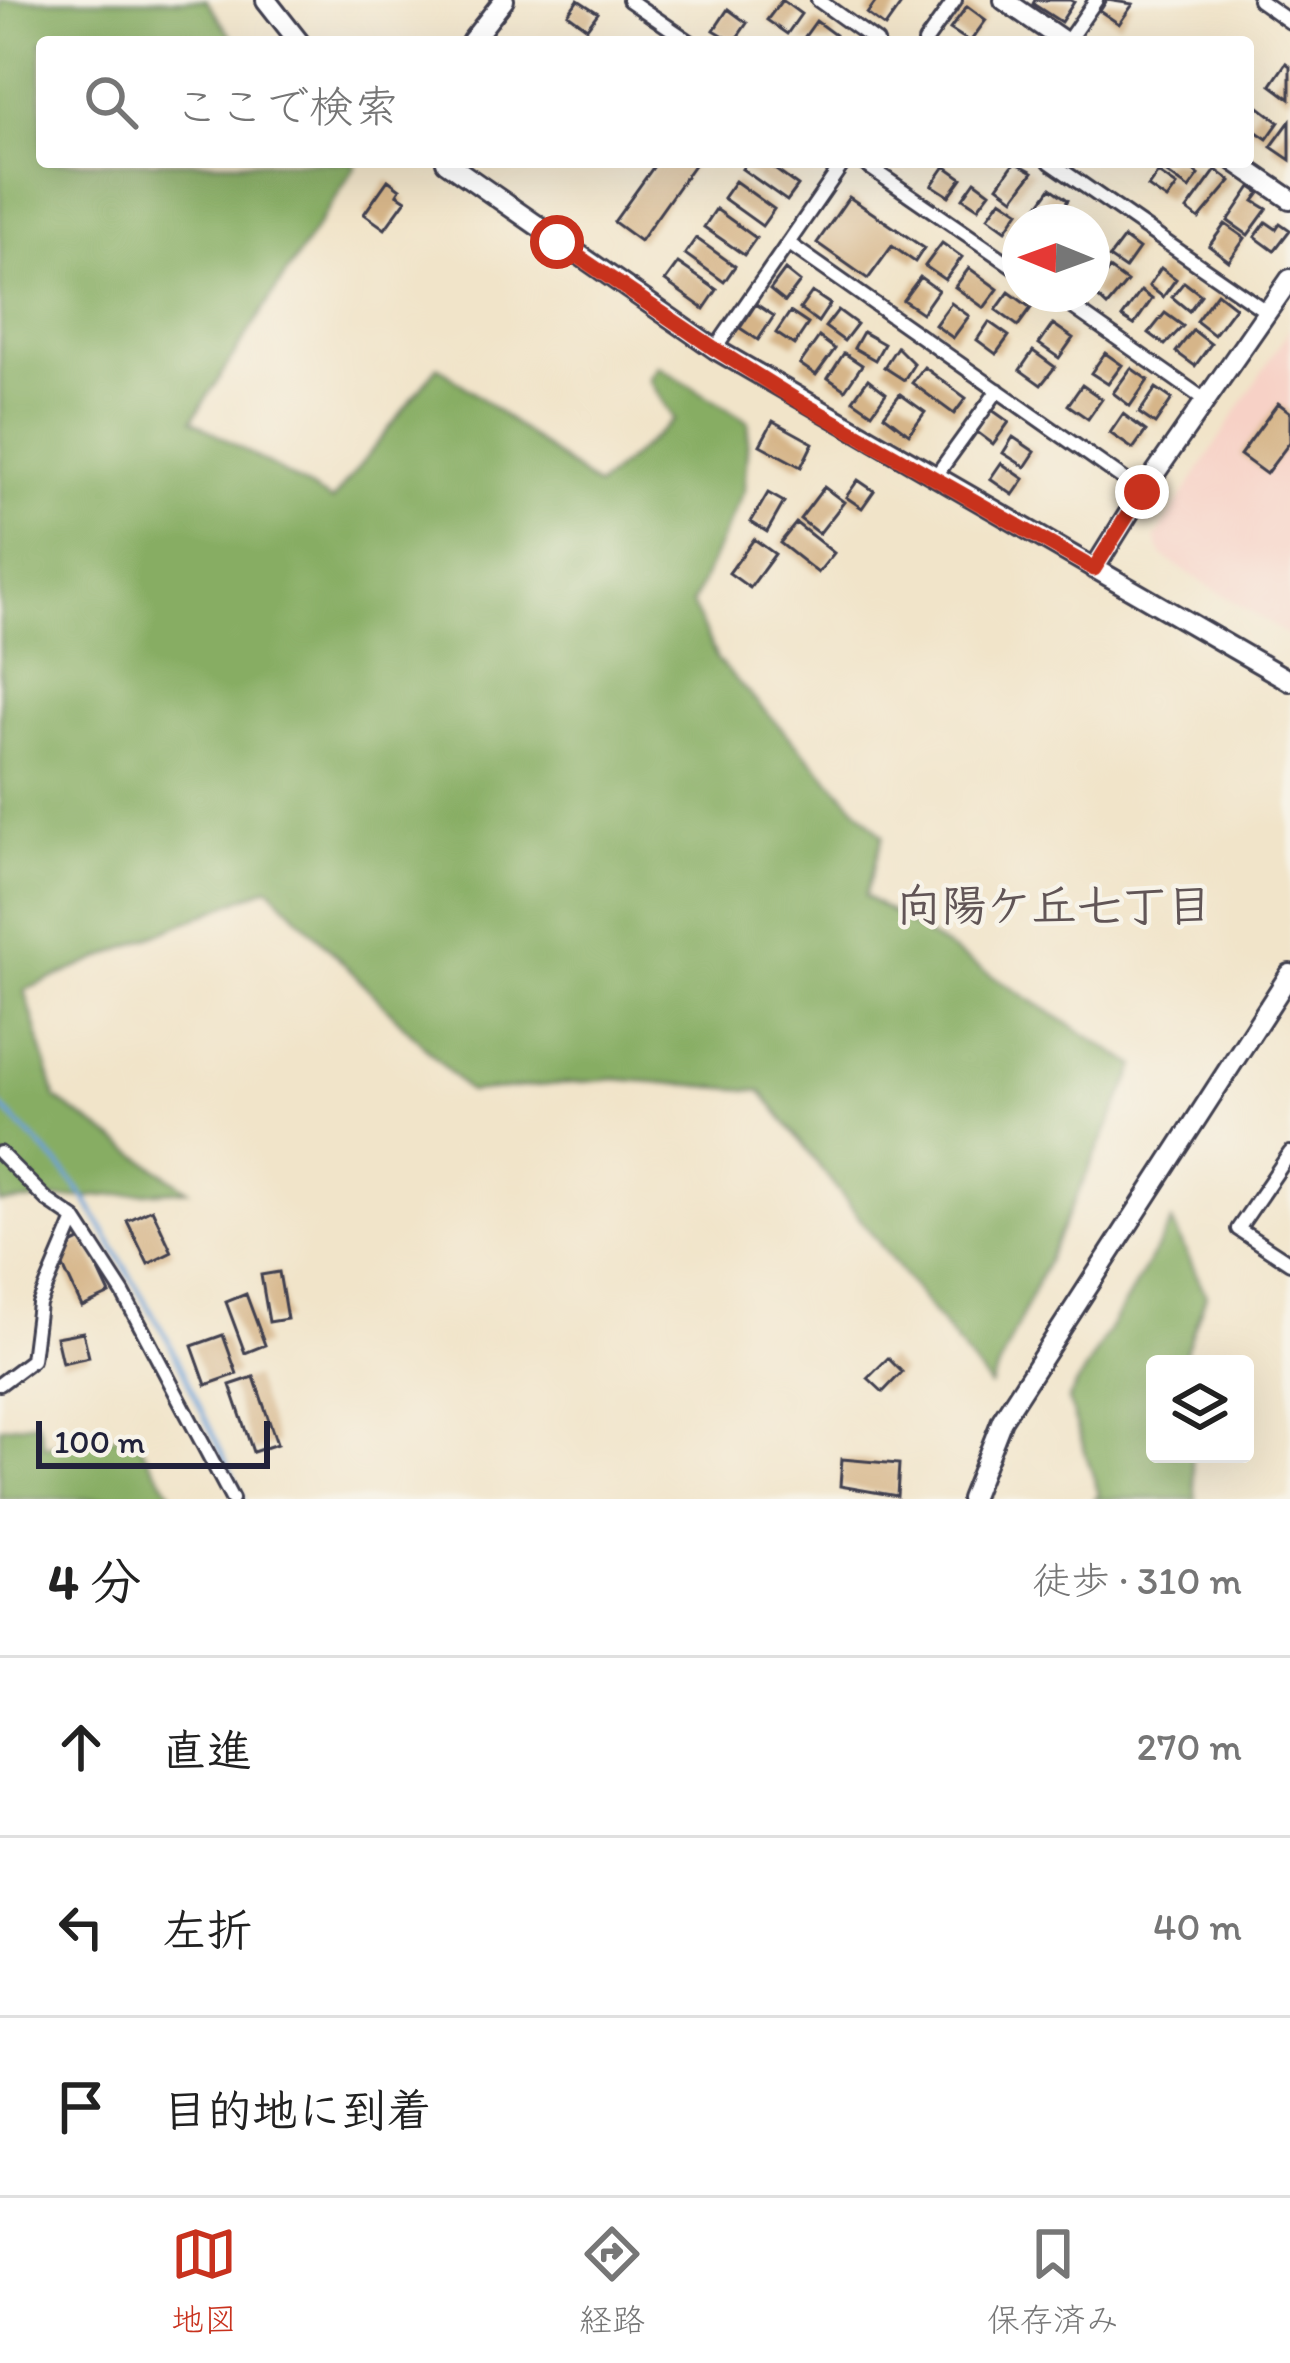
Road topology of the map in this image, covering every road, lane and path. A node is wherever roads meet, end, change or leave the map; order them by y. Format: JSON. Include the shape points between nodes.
{"nodes":[{"id":1,"x":266,"y":0,"type":"edge"},
{"id":2,"x":504,"y":0,"type":"edge"},
{"id":3,"x":629,"y":0,"type":"edge"},
{"id":4,"x":818,"y":0,"type":"edge"},
{"id":5,"x":955,"y":0,"type":"edge"},
{"id":6,"x":1096,"y":0,"type":"edge"},
{"id":7,"x":1259,"y":0,"type":"edge"},
{"id":8,"x":1009,"y":1,"type":"edge"},
{"id":9,"x":1290,"y":22,"type":"edge"},
{"id":10,"x":294,"y":36,"type":"edge"},
{"id":11,"x":476,"y":36,"type":"edge"},
{"id":12,"x":681,"y":36,"type":"edge"},
{"id":13,"x":869,"y":36,"type":"edge"},
{"id":14,"x":929,"y":36,"type":"edge"},
{"id":15,"x":1058,"y":36,"type":"edge"},
{"id":16,"x":1070,"y":36,"type":"edge"},
{"id":17,"x":455,"y":168,"type":"edge"},
{"id":18,"x":840,"y":168,"type":"edge"},
{"id":19,"x":871,"y":168,"type":"edge"},
{"id":20,"x":1059,"y":168,"type":"edge"},
{"id":21,"x":1245,"y":168,"type":"edge"},
{"id":22,"x":1290,"y":200,"type":"edge"},
{"id":23,"x":788,"y":243,"type":"junction"},
{"id":24,"x":1002,"y":259,"type":"edge"},
{"id":25,"x":1290,"y":279,"type":"edge"},
{"id":26,"x":1267,"y":311,"type":"junction"},
{"id":27,"x":1080,"y":312,"type":"edge"},
{"id":28,"x":715,"y":349,"type":"junction"},
{"id":29,"x":998,"y":391,"type":"junction"},
{"id":30,"x":1205,"y":400,"type":"junction"},
{"id":31,"x":935,"y":477,"type":"junction"},
{"id":32,"x":1142,"y":492,"type":"junction"},
{"id":33,"x":1094,"y":569,"type":"junction"},
{"id":34,"x":1290,"y":681,"type":"edge"},
{"id":35,"x":1290,"y":974,"type":"edge"},
{"id":36,"x":0,"y":1153,"type":"edge"},
{"id":37,"x":1290,"y":1154,"type":"edge"},
{"id":38,"x":75,"y":1219,"type":"junction"},
{"id":39,"x":1290,"y":1262,"type":"edge"},
{"id":40,"x":0,"y":1384,"type":"edge"},
{"id":41,"x":232,"y":1499,"type":"edge"},
{"id":42,"x":971,"y":1499,"type":"edge"}],
"edges":[{"from":1,"to":10,"type":"street"},
{"from":2,"to":11,"type":"street"},
{"from":3,"to":12,"type":"street"},
{"from":4,"to":13,"type":"street"},
{"from":5,"to":14,"type":"street"},
{"from":6,"to":16,"type":"street"},
{"from":7,"to":9,"type":"street"},
{"from":8,"to":15,"type":"street"},
{"from":17,"to":28,"type":"street"},
{"from":18,"to":23,"type":"street"},
{"from":19,"to":24,"type":"street"},
{"from":20,"to":26,"type":"street"},
{"from":21,"to":22,"type":"street"},
{"from":23,"to":28,"type":"street"},
{"from":23,"to":29,"type":"street"},
{"from":25,"to":26,"type":"street"},
{"from":26,"to":30,"type":"street"},
{"from":27,"to":30,"type":"street"},
{"from":28,"to":31,"type":"street"},
{"from":29,"to":31,"type":"street"},
{"from":29,"to":32,"type":"street"},
{"from":30,"to":32,"type":"street"},
{"from":31,"to":33,"type":"street"},
{"from":32,"to":33,"type":"street"},
{"from":33,"to":34,"type":"street"},
{"from":35,"to":42,"type":"street","via":[[1002,1420]]},
{"from":36,"to":38,"type":"street"},
{"from":37,"to":39,"type":"street","via":[[1238,1229]]},
{"from":38,"to":40,"type":"street","via":[[39,1304],[32,1360]]},
{"from":38,"to":41,"type":"street"}]}
